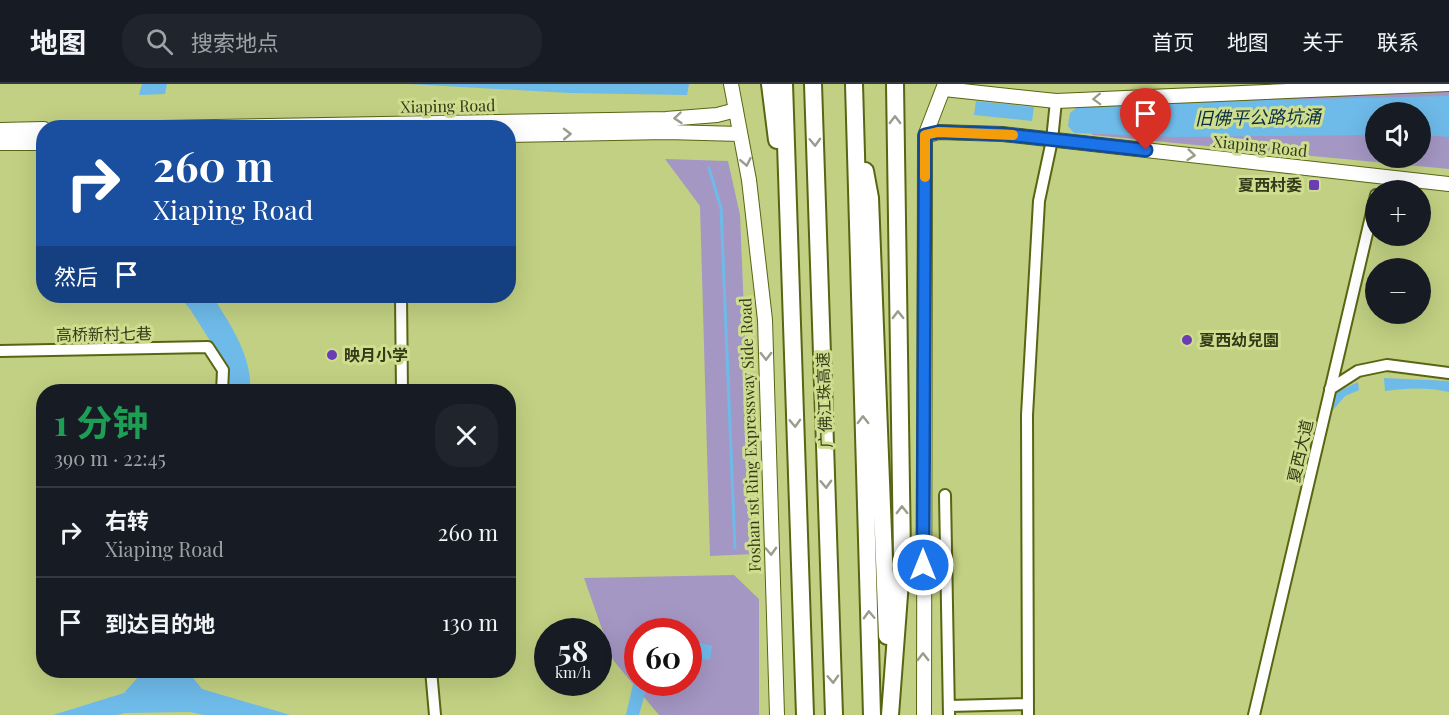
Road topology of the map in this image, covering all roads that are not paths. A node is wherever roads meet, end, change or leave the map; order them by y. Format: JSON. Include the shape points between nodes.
{"nodes":[{"id":1,"x":731,"y":84,"type":"edge"},
{"id":2,"x":770,"y":84,"type":"edge"},
{"id":3,"x":784,"y":84,"type":"edge"},
{"id":4,"x":813,"y":84,"type":"edge"},
{"id":5,"x":854,"y":84,"type":"edge"},
{"id":6,"x":896,"y":84,"type":"edge"},
{"id":7,"x":1449,"y":84,"type":"edge"},
{"id":8,"x":945,"y":87,"type":"edge"},
{"id":9,"x":1217,"y":89,"type":"edge"},
{"id":10,"x":1056,"y":101,"type":"junction"},
{"id":11,"x":855,"y":109,"type":"junction"},
{"id":12,"x":736,"y":110,"type":"junction"},
{"id":13,"x":516,"y":122,"type":"edge"},
{"id":14,"x":36,"y":129,"type":"edge"},
{"id":15,"x":0,"y":130,"type":"edge"},
{"id":16,"x":740,"y":134,"type":"junction"},
{"id":17,"x":516,"y":135,"type":"edge"},
{"id":18,"x":925,"y":135,"type":"junction"},
{"id":19,"x":1052,"y":140,"type":"junction"},
{"id":20,"x":0,"y":143,"type":"edge"},
{"id":21,"x":36,"y":143,"type":"edge"},
{"id":22,"x":1380,"y":176,"type":"junction"},
{"id":23,"x":1379,"y":180,"type":"edge"},
{"id":24,"x":1449,"y":184,"type":"edge"},
{"id":25,"x":790,"y":239,"type":"junction"},
{"id":26,"x":1365,"y":240,"type":"edge"},
{"id":27,"x":401,"y":303,"type":"edge"},
{"id":28,"x":0,"y":351,"type":"edge"},
{"id":29,"x":1449,"y":373,"type":"edge"},
{"id":30,"x":222,"y":384,"type":"edge"},
{"id":31,"x":402,"y":384,"type":"edge"},
{"id":32,"x":1330,"y":389,"type":"junction"},
{"id":33,"x":945,"y":495,"type":"dead end"},
{"id":34,"x":432,"y":678,"type":"edge"},
{"id":35,"x":949,"y":710,"type":"edge"},
{"id":36,"x":1028,"y":710,"type":"edge"},
{"id":37,"x":890,"y":713,"type":"edge"},
{"id":38,"x":435,"y":715,"type":"edge"},
{"id":39,"x":777,"y":715,"type":"edge"},
{"id":40,"x":805,"y":715,"type":"edge"},
{"id":41,"x":834,"y":715,"type":"edge"},
{"id":42,"x":872,"y":715,"type":"edge"},
{"id":43,"x":924,"y":715,"type":"edge"},
{"id":44,"x":1254,"y":715,"type":"edge"}],
"edges":[{"from":1,"to":12,"type":"main road","name":"Foshan 1st Ring Expressway Side Road"},
{"from":2,"to":25,"type":"highway"},
{"from":3,"to":25,"type":"highway"},
{"from":4,"to":41,"type":"highway","name":"广佛江珠高速","one_way":true},
{"from":5,"to":11,"type":"highway"},
{"from":37,"to":6,"type":"highway","one_way":true,"via":[[902,555]]},
{"from":7,"to":9,"type":"main road"},
{"from":8,"to":10,"type":"main road"},
{"from":8,"to":18,"type":"main road"},
{"from":9,"to":10,"type":"main road","one_way":true},
{"from":10,"to":19,"type":"street"},
{"from":11,"to":37,"type":"highway","via":[[870,198]]},
{"from":42,"to":11,"type":"highway","one_way":true},
{"from":12,"to":13,"type":"main road","name":"Xiaping Road","one_way":true,"via":[[666,119]]},
{"from":12,"to":16,"type":"main road","name":"Foshan 1st Ring Expressway Side Road"},
{"from":14,"to":15,"type":"main road"},
{"from":17,"to":16,"type":"main road","name":"Xiaping Road","one_way":true},
{"from":16,"to":39,"type":"main road","name":"Foshan 1st Ring Expressway Side Road","one_way":true,"via":[[765,320]]},
{"from":18,"to":19,"type":"main road","name":"Xiaping Road","via":[[1002,134]]},
{"from":43,"to":18,"type":"main road","one_way":true},
{"from":19,"to":22,"type":"main road","name":"Xiaping Road","one_way":true},
{"from":19,"to":36,"type":"street","via":[[1039,201],[1026,416]]},
{"from":20,"to":21,"type":"main road"},
{"from":22,"to":23,"type":"street","name":"夏西大道"},
{"from":22,"to":24,"type":"main road","name":"Xiaping Road"},
{"from":25,"to":40,"type":"highway","one_way":true},
{"from":26,"to":32,"type":"street","name":"夏西大道"},
{"from":27,"to":31,"type":"street"},
{"from":28,"to":30,"type":"street","name":"高桥新村七巷","via":[[208,347],[223,370]]},
{"from":29,"to":32,"type":"street","via":[[1387,364],[1358,371]]},
{"from":32,"to":44,"type":"street","name":"夏西大道"},
{"from":33,"to":35,"type":"street"},
{"from":34,"to":38,"type":"street"},
{"from":35,"to":36,"type":"street"}]}
